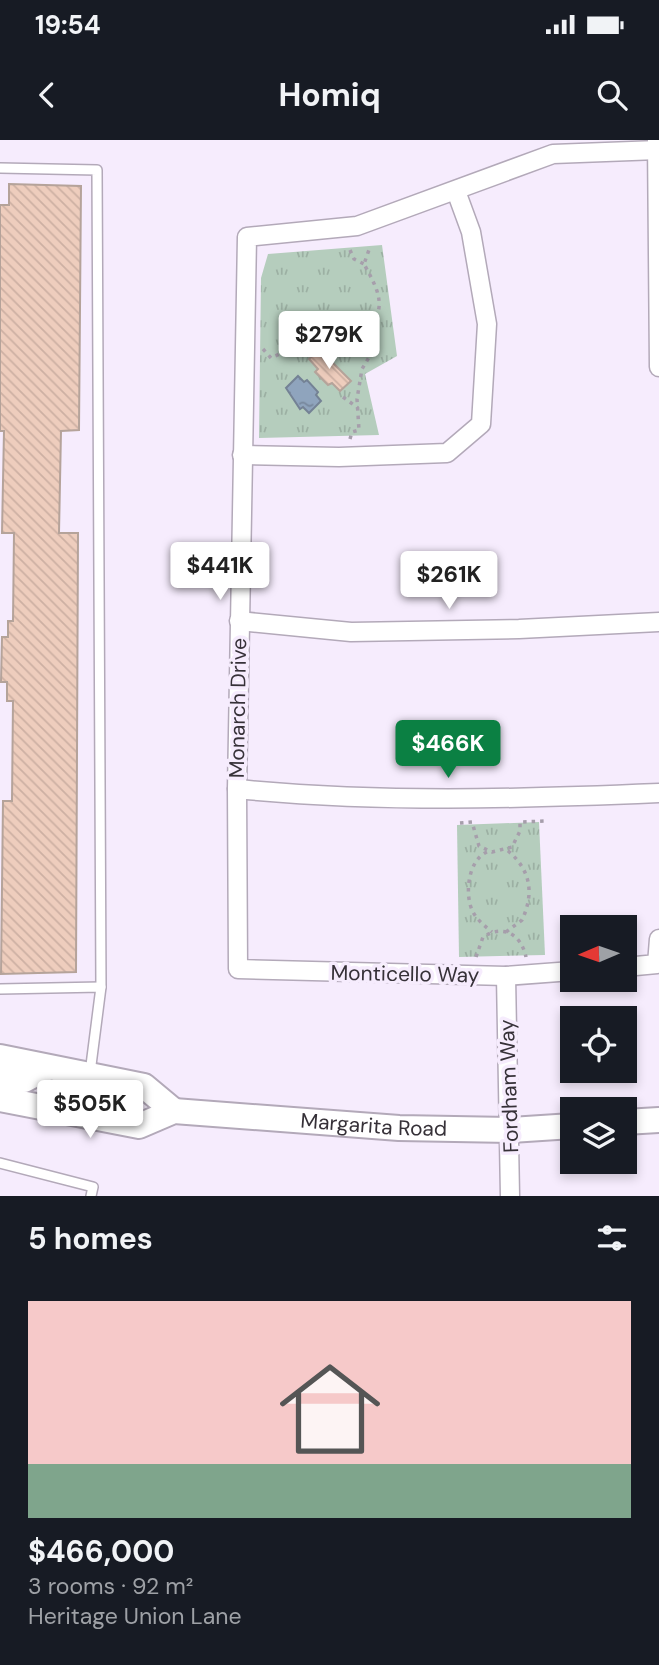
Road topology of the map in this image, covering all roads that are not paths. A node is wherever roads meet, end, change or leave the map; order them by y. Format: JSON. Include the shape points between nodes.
{"nodes":[{"id":1,"x":658,"y":145,"type":"edge"},
{"id":2,"x":0,"y":168,"type":"edge"},
{"id":3,"x":456,"y":191,"type":"junction"},
{"id":4,"x":659,"y":296,"type":"edge"},
{"id":5,"x":659,"y":367,"type":"edge"},
{"id":6,"x":242,"y":455,"type":"junction"},
{"id":7,"x":239,"y":621,"type":"junction"},
{"id":8,"x":659,"y":622,"type":"edge"},
{"id":9,"x":237,"y":789,"type":"junction"},
{"id":10,"x":659,"y":793,"type":"edge"},
{"id":11,"x":659,"y":939,"type":"edge"},
{"id":12,"x":637,"y":966,"type":"edge"},
{"id":13,"x":238,"y":969,"type":"joint"},
{"id":14,"x":560,"y":972,"type":"edge"},
{"id":15,"x":506,"y":976,"type":"junction"},
{"id":16,"x":101,"y":987,"type":"junction"},
{"id":17,"x":0,"y":989,"type":"edge"},
{"id":18,"x":0,"y":1057,"type":"edge"},
{"id":19,"x":47,"y":1068,"type":"junction"},
{"id":20,"x":90,"y":1076,"type":"junction"},
{"id":21,"x":0,"y":1077,"type":"edge"},
{"id":22,"x":0,"y":1099,"type":"edge"},
{"id":23,"x":174,"y":1111,"type":"junction"},
{"id":24,"x":659,"y":1120,"type":"edge"},
{"id":25,"x":637,"y":1121,"type":"edge"},
{"id":26,"x":560,"y":1127,"type":"edge"},
{"id":27,"x":511,"y":1130,"type":"junction"},
{"id":28,"x":0,"y":1163,"type":"edge"},
{"id":29,"x":91,"y":1196,"type":"edge"},
{"id":30,"x":510,"y":1196,"type":"edge"}],
"edges":[{"from":1,"to":3,"type":"street","via":[[553,154]]},
{"from":1,"to":4,"type":"street"},
{"from":2,"to":16,"type":"lane","via":[[97,170]]},
{"from":3,"to":6,"type":"street","name":"Monarch Drive","via":[[357,226],[247,237]]},
{"from":3,"to":6,"type":"street","via":[[471,232],[487,324],[481,424],[447,453]]},
{"from":4,"to":5,"type":"street"},
{"from":6,"to":7,"type":"street","name":"Monarch Drive"},
{"from":7,"to":8,"type":"street","via":[[351,632]]},
{"from":7,"to":9,"type":"street","name":"Monarch Drive"},
{"from":9,"to":10,"type":"street","via":[[322,798],[490,800]]},
{"from":9,"to":13,"type":"street","name":"Monarch Drive"},
{"from":11,"to":12,"type":"street","via":[[657,964]]},
{"from":13,"to":15,"type":"street","name":"Monticello Way"},
{"from":14,"to":15,"type":"street","name":"Monticello Way"},
{"from":15,"to":27,"type":"street","name":"Fordham Way"},
{"from":16,"to":17,"type":"lane"},
{"from":16,"to":20,"type":"lane"},
{"from":18,"to":19,"type":"main road"},
{"from":19,"to":20,"type":"main road"},
{"from":19,"to":21,"type":"main road","via":[[24,1080]]},
{"from":20,"to":23,"type":"main road","via":[[144,1086]]},
{"from":22,"to":23,"type":"main road","name":"Margarita Road","via":[[139,1126]]},
{"from":23,"to":27,"type":"main road","name":"Margarita Road","via":[[386,1127]]},
{"from":24,"to":25,"type":"main road"},
{"from":26,"to":27,"type":"main road","name":"Margarita Road"},
{"from":27,"to":30,"type":"street","name":"Fordham Way"},
{"from":28,"to":29,"type":"lane","via":[[93,1187]]}]}
